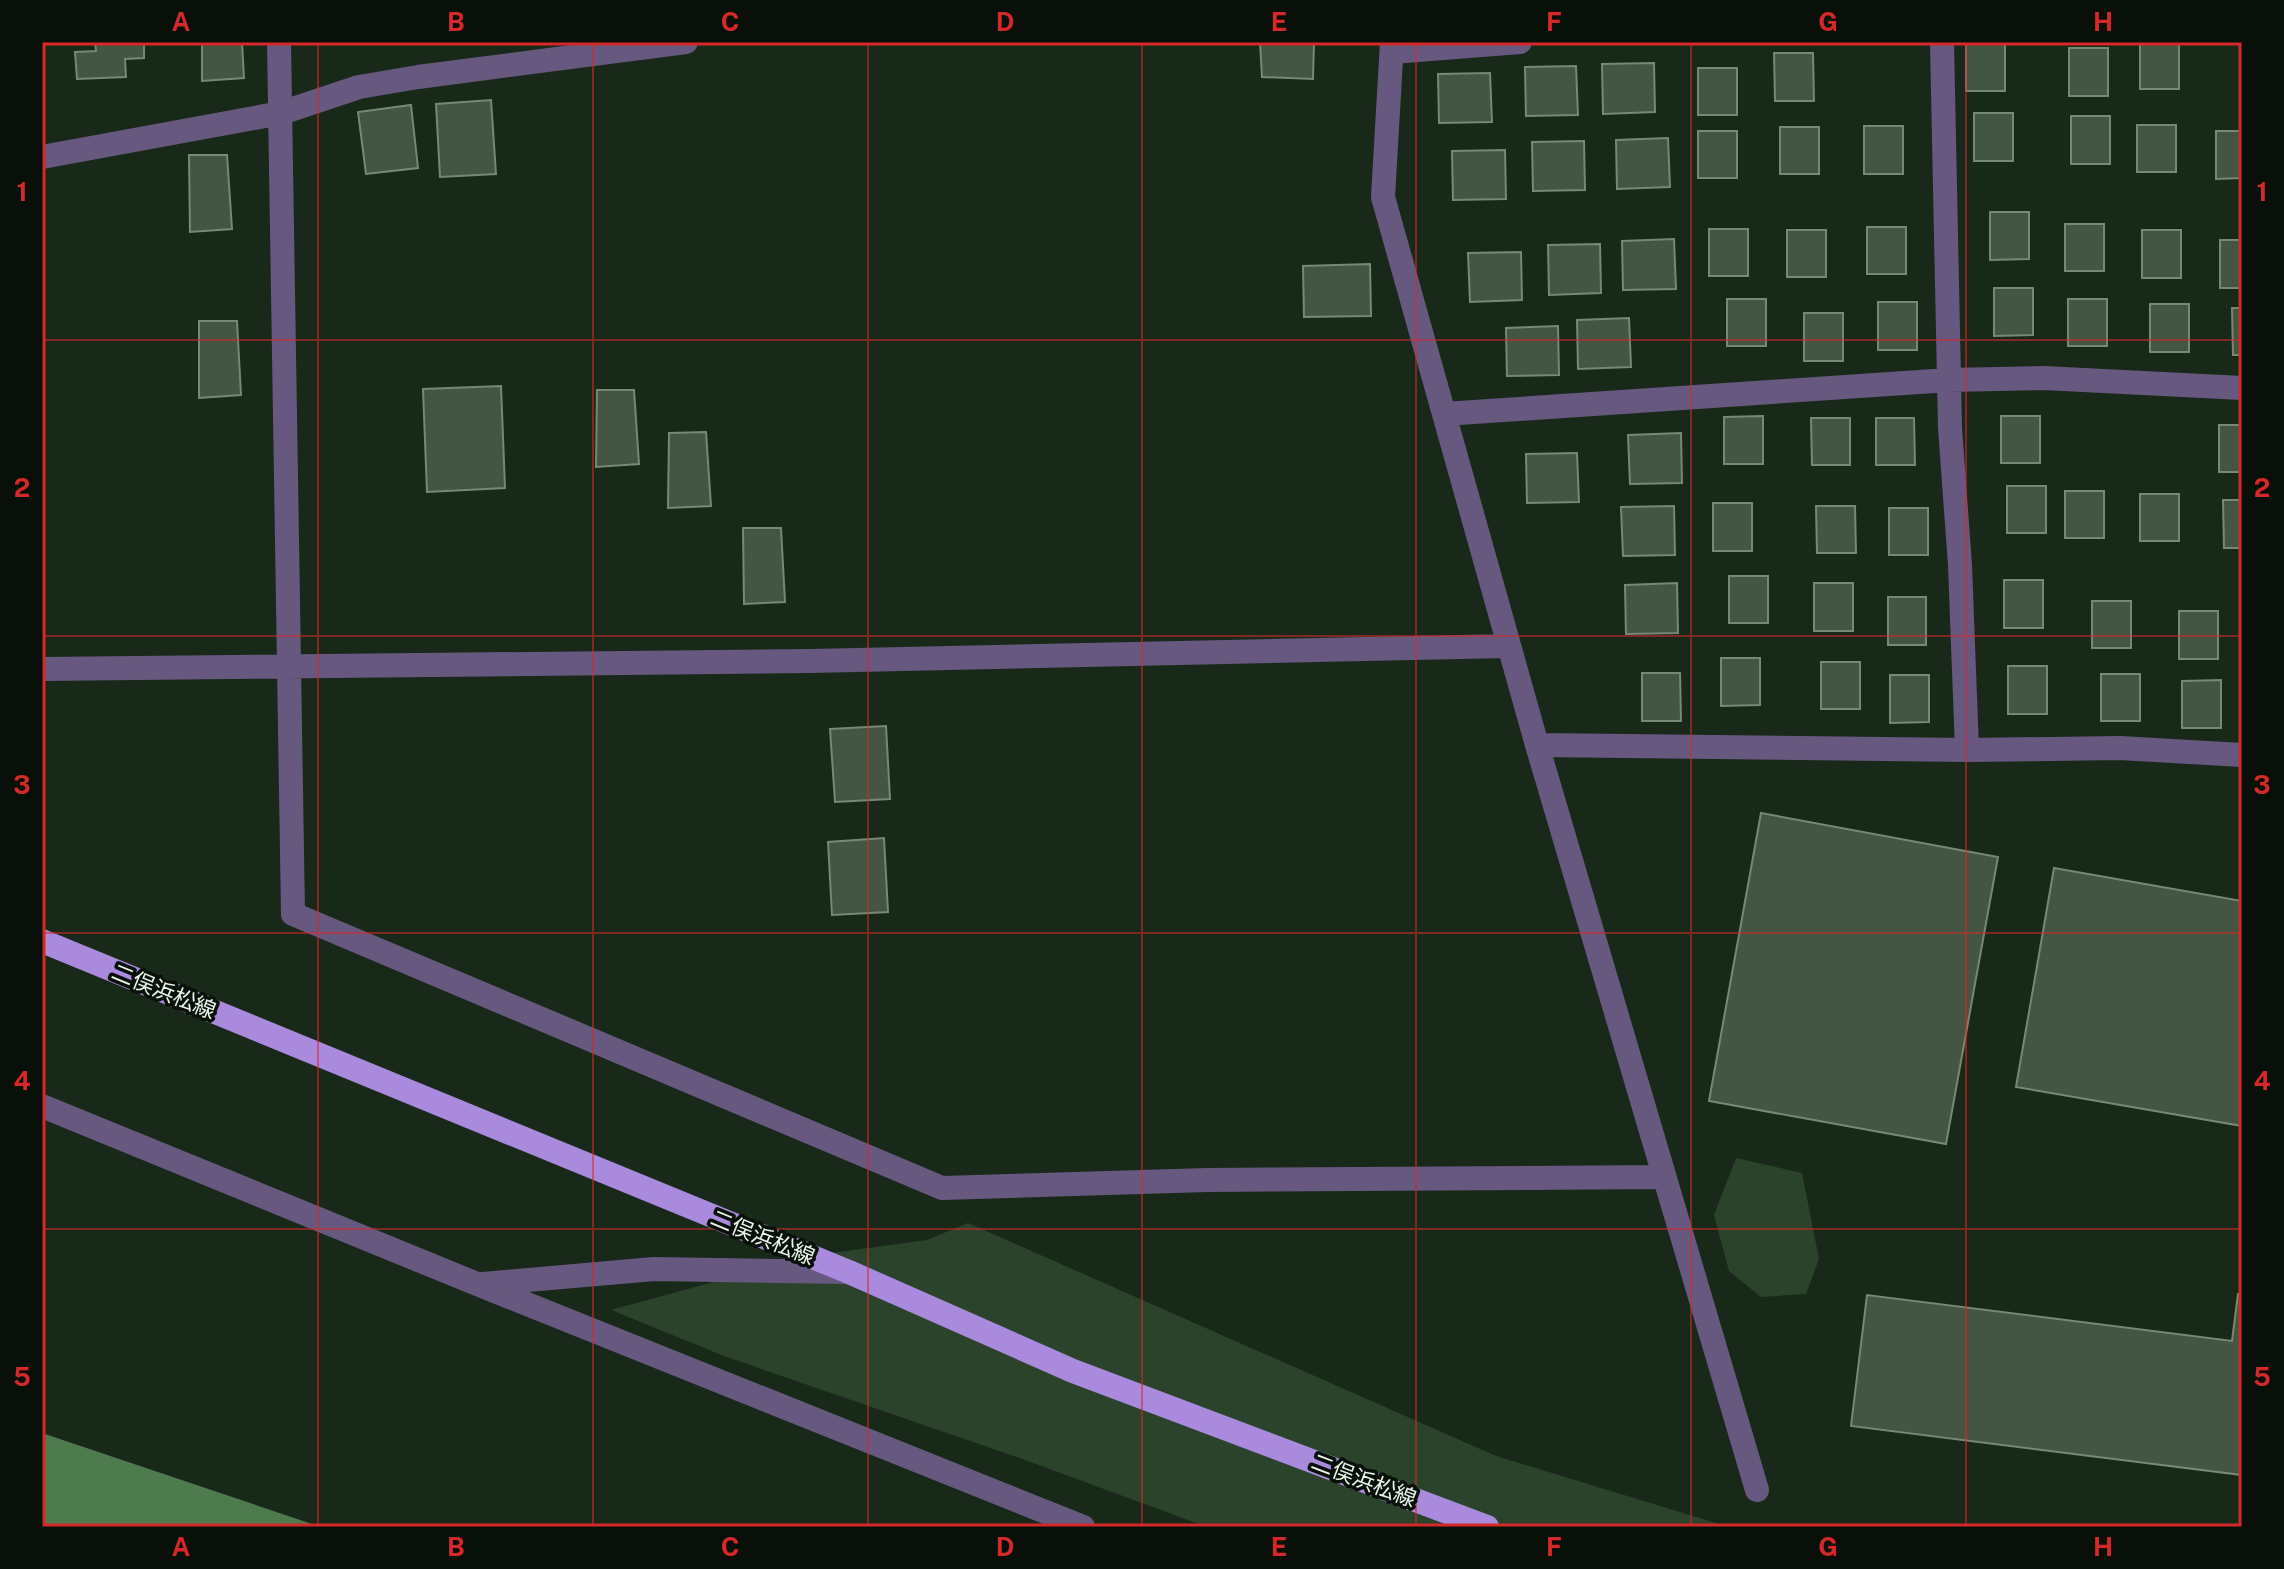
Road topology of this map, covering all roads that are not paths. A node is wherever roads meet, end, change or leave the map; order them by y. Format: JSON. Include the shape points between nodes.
{"nodes":[{"id":1,"x":279,"y":42,"type":"edge"},
{"id":2,"x":686,"y":42,"type":"edge"},
{"id":3,"x":1520,"y":42,"type":"edge"},
{"id":4,"x":1942,"y":42,"type":"edge"},
{"id":5,"x":1392,"y":47,"type":"edge"},
{"id":6,"x":281,"y":113,"type":"junction"},
{"id":7,"x":42,"y":157,"type":"edge"},
{"id":8,"x":1949,"y":380,"type":"junction"},
{"id":9,"x":2242,"y":388,"type":"edge"},
{"id":10,"x":1444,"y":414,"type":"junction"},
{"id":11,"x":1508,"y":646,"type":"junction"},
{"id":12,"x":290,"y":667,"type":"junction"},
{"id":13,"x":42,"y":669,"type":"edge"},
{"id":14,"x":1537,"y":745,"type":"junction"},
{"id":15,"x":1967,"y":750,"type":"junction"},
{"id":16,"x":2242,"y":755,"type":"edge"},
{"id":17,"x":42,"y":941,"type":"edge"},
{"id":18,"x":42,"y":1106,"type":"edge"},
{"id":19,"x":1664,"y":1177,"type":"junction"},
{"id":20,"x":849,"y":1272,"type":"junction"},
{"id":21,"x":477,"y":1284,"type":"junction"},
{"id":22,"x":1757,"y":1490,"type":"dead end"},
{"id":23,"x":1083,"y":1527,"type":"edge"},
{"id":24,"x":1487,"y":1527,"type":"edge"}],
"edges":[{"from":1,"to":6,"type":"street"},
{"from":2,"to":6,"type":"street","via":[[359,87]]},
{"from":3,"to":5,"type":"street"},
{"from":4,"to":8,"type":"street"},
{"from":5,"to":10,"type":"street","via":[[1383,197]]},
{"from":6,"to":7,"type":"street"},
{"from":6,"to":12,"type":"street"},
{"from":8,"to":9,"type":"street","via":[[2044,378]]},
{"from":8,"to":10,"type":"street"},
{"from":8,"to":15,"type":"street"},
{"from":10,"to":11,"type":"street"},
{"from":11,"to":12,"type":"street"},
{"from":11,"to":14,"type":"street"},
{"from":12,"to":13,"type":"street"},
{"from":12,"to":19,"type":"street","via":[[293,914],[942,1188]]},
{"from":14,"to":15,"type":"street"},
{"from":14,"to":19,"type":"street"},
{"from":15,"to":16,"type":"street","via":[[2120,748]]},
{"from":17,"to":20,"type":"main road","name":"二俣浜松線"},
{"from":18,"to":21,"type":"street"},
{"from":19,"to":22,"type":"street"},
{"from":20,"to":21,"type":"street","via":[[654,1269]]},
{"from":20,"to":24,"type":"main road","name":"二俣浜松線","via":[[1073,1371]]},
{"from":21,"to":23,"type":"street"}]}
